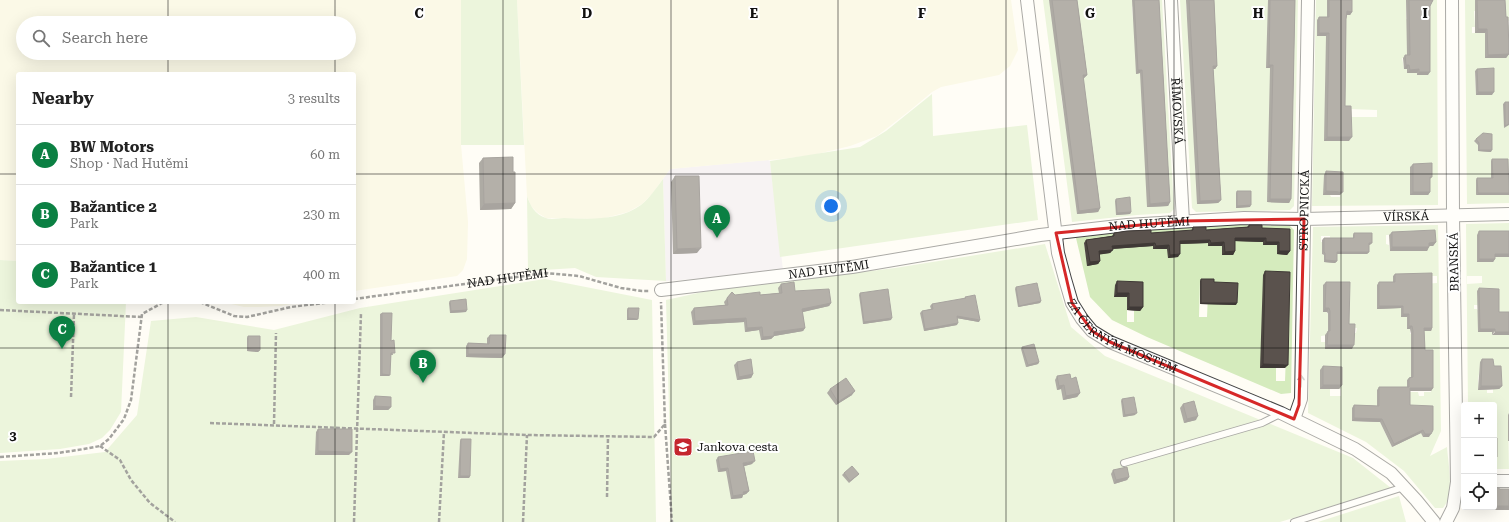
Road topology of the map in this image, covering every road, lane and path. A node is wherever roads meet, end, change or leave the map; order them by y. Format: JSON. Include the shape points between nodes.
{"nodes":[{"id":1,"x":1027,"y":0,"type":"edge"},
{"id":2,"x":1171,"y":0,"type":"edge"},
{"id":3,"x":1308,"y":0,"type":"edge"},
{"id":4,"x":1452,"y":0,"type":"edge"},
{"id":5,"x":1509,"y":214,"type":"edge"},
{"id":6,"x":1453,"y":215,"type":"junction"},
{"id":7,"x":1304,"y":219,"type":"junction"},
{"id":8,"x":1183,"y":221,"type":"junction"},
{"id":9,"x":1056,"y":233,"type":"junction"},
{"id":10,"x":661,"y":290,"type":"junction"},
{"id":11,"x":356,"y":299,"type":"edge"},
{"id":12,"x":160,"y":304,"type":"edge"},
{"id":13,"x":205,"y":304,"type":"edge"},
{"id":14,"x":318,"y":304,"type":"edge"},
{"id":15,"x":0,"y":310,"type":"edge"},
{"id":16,"x":361,"y":313,"type":"dead end"},
{"id":17,"x":74,"y":314,"type":"junction"},
{"id":18,"x":141,"y":317,"type":"junction"},
{"id":19,"x":276,"y":333,"type":"dead end"},
{"id":20,"x":71,"y":397,"type":"dead end"},
{"id":21,"x":1281,"y":414,"type":"junction"},
{"id":22,"x":1294,"y":419,"type":"junction"},
{"id":23,"x":210,"y":423,"type":"dead end"},
{"id":24,"x":274,"y":424,"type":"junction"},
{"id":25,"x":665,"y":424,"type":"junction"},
{"id":26,"x":357,"y":429,"type":"junction"},
{"id":27,"x":444,"y":432,"type":"junction"},
{"id":28,"x":527,"y":435,"type":"junction"},
{"id":29,"x":608,"y":436,"type":"junction"},
{"id":30,"x":100,"y":446,"type":"junction"},
{"id":31,"x":0,"y":457,"type":"edge"},
{"id":32,"x":1124,"y":463,"type":"dead end"},
{"id":33,"x":1497,"y":481,"type":"edge"},
{"id":34,"x":1509,"y":481,"type":"edge"},
{"id":35,"x":1460,"y":482,"type":"edge"},
{"id":36,"x":1404,"y":487,"type":"junction"},
{"id":37,"x":607,"y":497,"type":"dead end"},
{"id":38,"x":672,"y":521,"type":"edge"},
{"id":39,"x":175,"y":522,"type":"edge"},
{"id":40,"x":354,"y":522,"type":"edge"},
{"id":41,"x":439,"y":522,"type":"edge"},
{"id":42,"x":523,"y":522,"type":"edge"},
{"id":43,"x":1294,"y":522,"type":"edge"},
{"id":44,"x":1434,"y":522,"type":"edge"},
{"id":45,"x":1446,"y":522,"type":"edge"}],
"edges":[{"from":1,"to":9,"type":"street","name":"ZA ČERNÝM MOSTEM"},
{"from":2,"to":8,"type":"street","name":"ŘÍMOVSKÁ"},
{"from":3,"to":7,"type":"street","name":"STROPNICKÁ"},
{"from":4,"to":6,"type":"street","name":"BRANSKÁ"},
{"from":5,"to":6,"type":"street","name":"VÍRSKÁ"},
{"from":6,"to":7,"type":"street","name":"VÍRSKÁ"},
{"from":6,"to":35,"type":"street","name":"BRANSKÁ"},
{"from":7,"to":8,"type":"street","name":"NAD HUTĚMI"},
{"from":22,"to":7,"type":"street","name":"STROPNICKÁ","one_way":true,"via":[[1300,399]]},
{"from":8,"to":9,"type":"street","name":"NAD HUTĚMI"},
{"from":9,"to":10,"type":"street","name":"NAD HUTĚMI","via":[[852,267]]},
{"from":9,"to":21,"type":"street","name":"ZA ČERNÝM MOSTEM","via":[[1058,253],[1072,303],[1092,331],[1110,342]]},
{"from":10,"to":11,"type":"path","name":"NAD HUTĚMI","via":[[620,288],[579,276],[546,273]]},
{"from":10,"to":25,"type":"path"},
{"from":12,"to":18,"type":"path"},
{"from":13,"to":14,"type":"path","via":[[234,316],[248,317]]},
{"from":15,"to":17,"type":"path"},
{"from":16,"to":26,"type":"path"},
{"from":17,"to":18,"type":"path"},
{"from":17,"to":20,"type":"path"},
{"from":18,"to":30,"type":"path","via":[[131,400],[124,419],[109,439]]},
{"from":19,"to":24,"type":"path"},
{"from":21,"to":22,"type":"street","name":"ZA ČERNÝM MOSTEM"},
{"from":21,"to":32,"type":"lane","via":[[1262,423]]},
{"from":22,"to":36,"type":"street","name":"ZA ČERNÝM MOSTEM","via":[[1355,449],[1391,473]]},
{"from":23,"to":24,"type":"path"},
{"from":24,"to":26,"type":"path"},
{"from":25,"to":29,"type":"path","via":[[654,437]]},
{"from":25,"to":38,"type":"path"},
{"from":26,"to":27,"type":"path"},
{"from":26,"to":40,"type":"path"},
{"from":27,"to":28,"type":"path"},
{"from":27,"to":41,"type":"path"},
{"from":28,"to":29,"type":"path"},
{"from":28,"to":42,"type":"path"},
{"from":29,"to":37,"type":"path"},
{"from":30,"to":31,"type":"path","via":[[58,453]]},
{"from":30,"to":39,"type":"path","via":[[120,460],[131,480],[150,503]]},
{"from":33,"to":34,"type":"street"},
{"from":35,"to":45,"type":"street","name":"BRANSKÁ"},
{"from":36,"to":43,"type":"lane"},
{"from":36,"to":44,"type":"street","name":"ZA ČERNÝM MOSTEM"}]}
